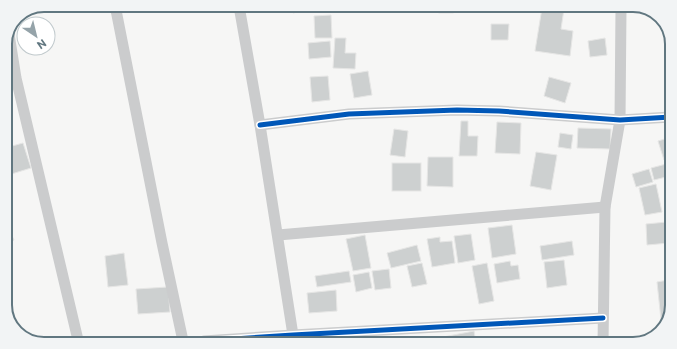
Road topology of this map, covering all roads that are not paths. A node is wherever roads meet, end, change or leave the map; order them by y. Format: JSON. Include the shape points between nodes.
{"nodes":[{"id":1,"x":116,"y":12,"type":"edge"},
{"id":2,"x":240,"y":12,"type":"edge"},
{"id":3,"x":621,"y":12,"type":"edge"},
{"id":4,"x":12,"y":53,"type":"edge"},
{"id":5,"x":665,"y":117,"type":"edge"},
{"id":6,"x":620,"y":120,"type":"junction"},
{"id":7,"x":260,"y":125,"type":"junction"},
{"id":8,"x":604,"y":207,"type":"junction"},
{"id":9,"x":278,"y":235,"type":"junction"},
{"id":10,"x":603,"y":318,"type":"junction"},
{"id":11,"x":293,"y":335,"type":"junction"},
{"id":12,"x":77,"y":337,"type":"edge"},
{"id":13,"x":182,"y":337,"type":"edge"},
{"id":14,"x":263,"y":337,"type":"edge"},
{"id":15,"x":603,"y":337,"type":"edge"}],
"edges":[{"from":1,"to":13,"type":"street"},
{"from":2,"to":7,"type":"street"},
{"from":3,"to":6,"type":"street"},
{"from":4,"to":12,"type":"street"},
{"from":5,"to":6,"type":"street"},
{"from":6,"to":7,"type":"street","via":[[457,110],[349,114]]},
{"from":6,"to":8,"type":"street"},
{"from":7,"to":9,"type":"street"},
{"from":8,"to":9,"type":"street"},
{"from":8,"to":10,"type":"street"},
{"from":9,"to":11,"type":"street"},
{"from":10,"to":11,"type":"street"},
{"from":10,"to":15,"type":"street"},
{"from":11,"to":14,"type":"street"}]}
